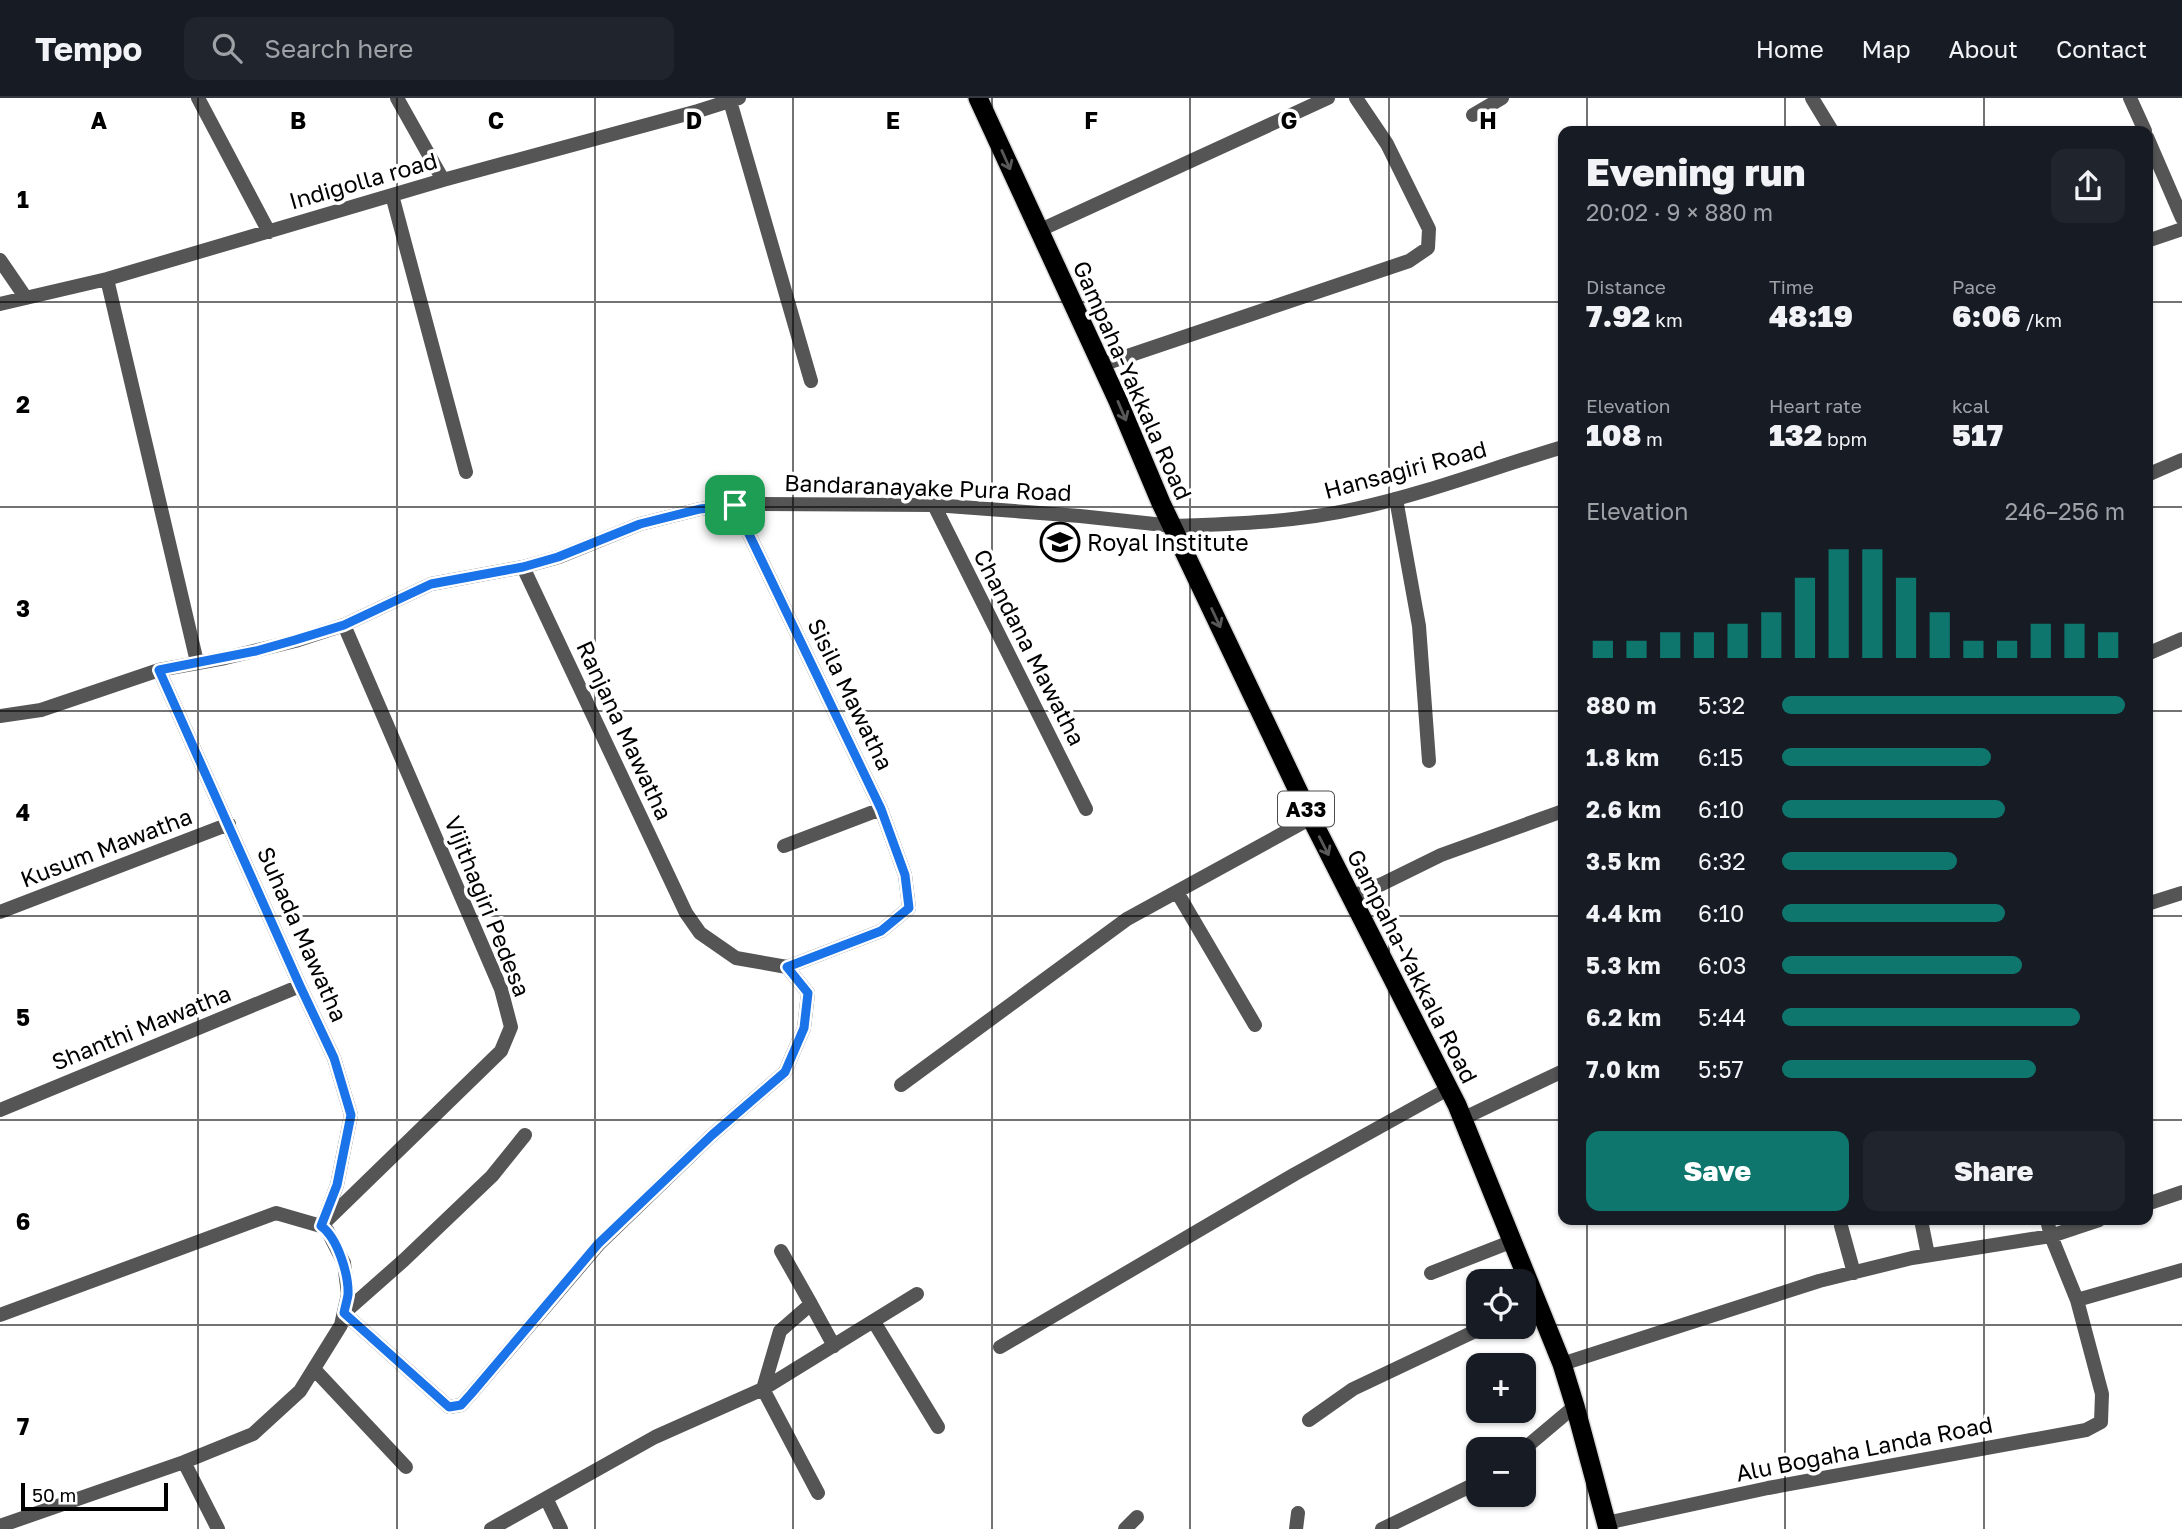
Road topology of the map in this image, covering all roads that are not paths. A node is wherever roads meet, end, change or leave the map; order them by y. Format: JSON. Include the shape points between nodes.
{"nodes":[{"id":1,"x":198,"y":98,"type":"edge"},
{"id":2,"x":397,"y":98,"type":"edge"},
{"id":3,"x":978,"y":98,"type":"edge"},
{"id":4,"x":1328,"y":98,"type":"edge"},
{"id":5,"x":1356,"y":98,"type":"edge"},
{"id":6,"x":1502,"y":98,"type":"edge"},
{"id":7,"x":1812,"y":98,"type":"edge"},
{"id":8,"x":2130,"y":98,"type":"edge"},
{"id":9,"x":734,"y":99,"type":"edge"},
{"id":10,"x":694,"y":105,"type":"edge"},
{"id":11,"x":1473,"y":115,"type":"dead end"},
{"id":12,"x":1829,"y":126,"type":"edge"},
{"id":13,"x":2143,"y":126,"type":"edge"},
{"id":14,"x":2153,"y":151,"type":"edge"},
{"id":15,"x":443,"y":180,"type":"junction"},
{"id":16,"x":392,"y":195,"type":"junction"},
{"id":17,"x":2182,"y":218,"type":"edge"},
{"id":18,"x":2182,"y":229,"type":"edge"},
{"id":19,"x":1038,"y":231,"type":"junction"},
{"id":20,"x":269,"y":232,"type":"junction"},
{"id":21,"x":2153,"y":239,"type":"edge"},
{"id":22,"x":0,"y":260,"type":"edge"},
{"id":23,"x":107,"y":279,"type":"junction"},
{"id":24,"x":26,"y":298,"type":"junction"},
{"id":25,"x":0,"y":304,"type":"edge"},
{"id":26,"x":1101,"y":365,"type":"junction"},
{"id":27,"x":811,"y":381,"type":"dead end"},
{"id":28,"x":1558,"y":449,"type":"edge"},
{"id":29,"x":2182,"y":460,"type":"edge"},
{"id":30,"x":466,"y":472,"type":"dead end"},
{"id":31,"x":2153,"y":472,"type":"edge"},
{"id":32,"x":1396,"y":499,"type":"junction"},
{"id":33,"x":735,"y":505,"type":"junction"},
{"id":34,"x":934,"y":505,"type":"junction"},
{"id":35,"x":1173,"y":526,"type":"junction"},
{"id":36,"x":523,"y":567,"type":"junction"},
{"id":37,"x":344,"y":625,"type":"junction"},
{"id":38,"x":2182,"y":639,"type":"edge"},
{"id":39,"x":2153,"y":651,"type":"edge"},
{"id":40,"x":197,"y":662,"type":"junction"},
{"id":41,"x":159,"y":670,"type":"junction"},
{"id":42,"x":0,"y":716,"type":"edge"},
{"id":43,"x":1429,"y":761,"type":"dead end"},
{"id":44,"x":881,"y":809,"type":"junction"},
{"id":45,"x":1086,"y":809,"type":"dead end"},
{"id":46,"x":1558,"y":813,"type":"edge"},
{"id":47,"x":1311,"y":818,"type":"junction"},
{"id":48,"x":229,"y":824,"type":"junction"},
{"id":49,"x":784,"y":846,"type":"dead end"},
{"id":50,"x":1177,"y":892,"type":"junction"},
{"id":51,"x":2182,"y":894,"type":"edge"},
{"id":52,"x":1351,"y":897,"type":"junction"},
{"id":53,"x":2153,"y":902,"type":"edge"},
{"id":54,"x":0,"y":912,"type":"edge"},
{"id":55,"x":787,"y":967,"type":"junction"},
{"id":56,"x":300,"y":986,"type":"junction"},
{"id":57,"x":1255,"y":1025,"type":"dead end"},
{"id":58,"x":1558,"y":1073,"type":"edge"},
{"id":59,"x":901,"y":1085,"type":"dead end"},
{"id":60,"x":1448,"y":1089,"type":"junction"},
{"id":61,"x":0,"y":1110,"type":"edge"},
{"id":62,"x":1462,"y":1119,"type":"junction"},
{"id":63,"x":525,"y":1135,"type":"dead end"},
{"id":64,"x":2182,"y":1192,"type":"edge"},
{"id":65,"x":2153,"y":1202,"type":"edge"},
{"id":66,"x":1922,"y":1225,"type":"edge"},
{"id":67,"x":2048,"y":1225,"type":"edge"},
{"id":68,"x":2084,"y":1225,"type":"edge"},
{"id":69,"x":321,"y":1226,"type":"junction"},
{"id":70,"x":1841,"y":1226,"type":"dead end"},
{"id":71,"x":2051,"y":1236,"type":"junction"},
{"id":72,"x":1513,"y":1241,"type":"junction"},
{"id":73,"x":781,"y":1251,"type":"dead end"},
{"id":74,"x":1928,"y":1255,"type":"junction"},
{"id":75,"x":1521,"y":1269,"type":"edge"},
{"id":76,"x":2182,"y":1270,"type":"edge"},
{"id":77,"x":1854,"y":1272,"type":"junction"},
{"id":78,"x":1431,"y":1273,"type":"dead end"},
{"id":79,"x":917,"y":1294,"type":"dead end"},
{"id":80,"x":2077,"y":1300,"type":"junction"},
{"id":81,"x":811,"y":1304,"type":"junction"},
{"id":82,"x":344,"y":1313,"type":"junction"},
{"id":83,"x":0,"y":1315,"type":"edge"},
{"id":84,"x":1536,"y":1316,"type":"edge"},
{"id":85,"x":874,"y":1322,"type":"junction"},
{"id":86,"x":1466,"y":1335,"type":"edge"},
{"id":87,"x":834,"y":1346,"type":"junction"},
{"id":88,"x":1000,"y":1347,"type":"dead end"},
{"id":89,"x":1562,"y":1364,"type":"junction"},
{"id":90,"x":314,"y":1369,"type":"junction"},
{"id":91,"x":763,"y":1389,"type":"junction"},
{"id":92,"x":1575,"y":1406,"type":"junction"},
{"id":93,"x":1309,"y":1420,"type":"dead end"},
{"id":94,"x":938,"y":1427,"type":"dead end"},
{"id":95,"x":1536,"y":1439,"type":"edge"},
{"id":96,"x":184,"y":1462,"type":"junction"},
{"id":97,"x":406,"y":1467,"type":"dead end"},
{"id":98,"x":1466,"y":1488,"type":"edge"},
{"id":99,"x":818,"y":1493,"type":"dead end"},
{"id":100,"x":546,"y":1499,"type":"junction"},
{"id":101,"x":1298,"y":1513,"type":"dead end"},
{"id":102,"x":1136,"y":1517,"type":"dead end"},
{"id":103,"x":1607,"y":1526,"type":"edge"},
{"id":104,"x":0,"y":1527,"type":"edge"},
{"id":105,"x":218,"y":1529,"type":"edge"},
{"id":106,"x":491,"y":1529,"type":"edge"},
{"id":107,"x":561,"y":1529,"type":"edge"},
{"id":108,"x":1125,"y":1529,"type":"edge"},
{"id":109,"x":1296,"y":1529,"type":"edge"},
{"id":110,"x":1382,"y":1529,"type":"edge"}],
"edges":[{"from":1,"to":20,"type":"street"},
{"from":2,"to":15,"type":"street"},
{"from":3,"to":19,"type":"highway","name":"Gampaha-Yakkala Road","number":"A33","one_way":true},
{"from":4,"to":19,"type":"street"},
{"from":5,"to":26,"type":"street","via":[[1387,144],[1429,229],[1427,248],[1409,261]]},
{"from":6,"to":11,"type":"street"},
{"from":7,"to":12,"type":"street"},
{"from":8,"to":13,"type":"street"},
{"from":9,"to":10,"type":"street","name":"Indigolla road"},
{"from":9,"to":27,"type":"street"},
{"from":10,"to":15,"type":"street","name":"Indigolla road"},
{"from":14,"to":17,"type":"street"},
{"from":15,"to":16,"type":"street","name":"Indigolla road"},
{"from":16,"to":20,"type":"street","name":"Indigolla road"},
{"from":16,"to":30,"type":"street"},
{"from":18,"to":21,"type":"street"},
{"from":19,"to":26,"type":"highway","name":"Gampaha-Yakkala Road","number":"A33"},
{"from":20,"to":23,"type":"street","name":"Indigolla road"},
{"from":22,"to":24,"type":"street"},
{"from":23,"to":24,"type":"street","name":"Indigolla road"},
{"from":23,"to":40,"type":"street"},
{"from":24,"to":25,"type":"street","name":"Indigolla road"},
{"from":26,"to":35,"type":"highway","name":"Gampaha-Yakkala Road","number":"A33","one_way":true},
{"from":28,"to":32,"type":"street","name":"Hansagiri Road"},
{"from":29,"to":31,"type":"street"},
{"from":32,"to":35,"type":"street","name":"Hansagiri Road","via":[[1270,522]]},
{"from":32,"to":43,"type":"street","via":[[1419,626]]},
{"from":33,"to":34,"type":"street","name":"Bandaranayake Pura Road"},
{"from":33,"to":36,"type":"street","name":"Bandaranayake Pura Road","via":[[640,524]]},
{"from":33,"to":44,"type":"street","name":"Sisila Mawatha"},
{"from":34,"to":35,"type":"street","name":"Bandaranayake Pura Road"},
{"from":34,"to":45,"type":"street","name":"Chandana Mawatha"},
{"from":35,"to":47,"type":"highway","name":"Gampaha-Yakkala Road","number":"A33","one_way":true},
{"from":36,"to":37,"type":"street","name":"Bandaranayake Pura Road","via":[[431,584]]},
{"from":36,"to":55,"type":"street","name":"Ranjana Mawatha","via":[[686,913],[700,933],[736,958]]},
{"from":37,"to":40,"type":"street","name":"Bandaranayake Pura Road","via":[[256,651]]},
{"from":37,"to":69,"type":"street","name":"Vijithagiri Pedesa","via":[[477,930],[511,1027],[501,1051]]},
{"from":38,"to":39,"type":"street"},
{"from":40,"to":41,"type":"street","name":"Bandaranayake Pura Road"},
{"from":41,"to":42,"type":"street","name":"Bandaranayake Pura Road","via":[[41,710]]},
{"from":41,"to":48,"type":"street","name":"Suhada Mawatha"},
{"from":44,"to":49,"type":"street"},
{"from":44,"to":55,"type":"street","name":"Sisila Mawatha","via":[[905,875],[909,908],[881,931]]},
{"from":46,"to":52,"type":"street","via":[[1441,855]]},
{"from":47,"to":50,"type":"street"},
{"from":47,"to":52,"type":"highway","name":"Gampaha-Yakkala Road","number":"A33","one_way":true},
{"from":48,"to":54,"type":"street","name":"Kusum Mawatha"},
{"from":48,"to":56,"type":"street","name":"Suhada Mawatha"},
{"from":50,"to":57,"type":"street"},
{"from":50,"to":59,"type":"street","via":[[1090,944]]},
{"from":51,"to":53,"type":"street"},
{"from":52,"to":60,"type":"highway","name":"Gampaha-Yakkala Road","number":"A33"},
{"from":55,"to":82,"type":"street","via":[[808,993],[804,1028],[785,1072],[598,1244],[461,1405],[449,1407]]},
{"from":56,"to":61,"type":"street","name":"Shanthi Mawatha"},
{"from":56,"to":69,"type":"street","name":"Suhada Mawatha","via":[[334,1058],[351,1115],[337,1185]]},
{"from":58,"to":62,"type":"street"},
{"from":60,"to":62,"type":"highway","name":"Gampaha-Yakkala Road","number":"A33"},
{"from":60,"to":88,"type":"street"},
{"from":62,"to":72,"type":"highway","name":"Gampaha-Yakkala Road","number":"A33"},
{"from":63,"to":82,"type":"street","via":[[492,1175]]},
{"from":64,"to":65,"type":"street"},
{"from":66,"to":74,"type":"street"},
{"from":67,"to":71,"type":"street"},
{"from":68,"to":71,"type":"street"},
{"from":69,"to":82,"type":"street","via":[[344,1263],[348,1294]]},
{"from":69,"to":83,"type":"street","via":[[276,1213]]},
{"from":70,"to":77,"type":"street"},
{"from":71,"to":74,"type":"street"},
{"from":71,"to":80,"type":"street"},
{"from":72,"to":75,"type":"highway","name":"Gampaha-Yakkala Road","number":"A33"},
{"from":72,"to":78,"type":"street"},
{"from":73,"to":81,"type":"street"},
{"from":74,"to":77,"type":"street"},
{"from":76,"to":80,"type":"street"},
{"from":77,"to":89,"type":"street"},
{"from":79,"to":85,"type":"street"},
{"from":80,"to":103,"type":"street","name":"Alu Bogaha Landa Road","via":[[2102,1394],[2101,1422],[2086,1430],[1768,1488]]},
{"from":81,"to":87,"type":"street"},
{"from":81,"to":91,"type":"street","via":[[780,1331]]},
{"from":82,"to":90,"type":"street"},
{"from":84,"to":89,"type":"highway","name":"Gampaha-Yakkala Road","number":"A33"},
{"from":85,"to":87,"type":"street"},
{"from":85,"to":94,"type":"street"},
{"from":86,"to":93,"type":"street","via":[[1353,1389]]},
{"from":87,"to":91,"type":"street"},
{"from":89,"to":92,"type":"highway","name":"Gampaha-Yakkala Road","number":"A33"},
{"from":90,"to":96,"type":"street","via":[[300,1391],[253,1434]]},
{"from":90,"to":97,"type":"street"},
{"from":91,"to":99,"type":"street"},
{"from":91,"to":100,"type":"street","via":[[655,1437]]},
{"from":92,"to":95,"type":"street"},
{"from":92,"to":103,"type":"highway","name":"Gampaha-Yakkala Road","number":"A33"},
{"from":96,"to":104,"type":"street"},
{"from":96,"to":105,"type":"street"},
{"from":98,"to":110,"type":"street"},
{"from":100,"to":106,"type":"street"},
{"from":100,"to":107,"type":"street"},
{"from":101,"to":109,"type":"street"},
{"from":102,"to":108,"type":"street"}]}
